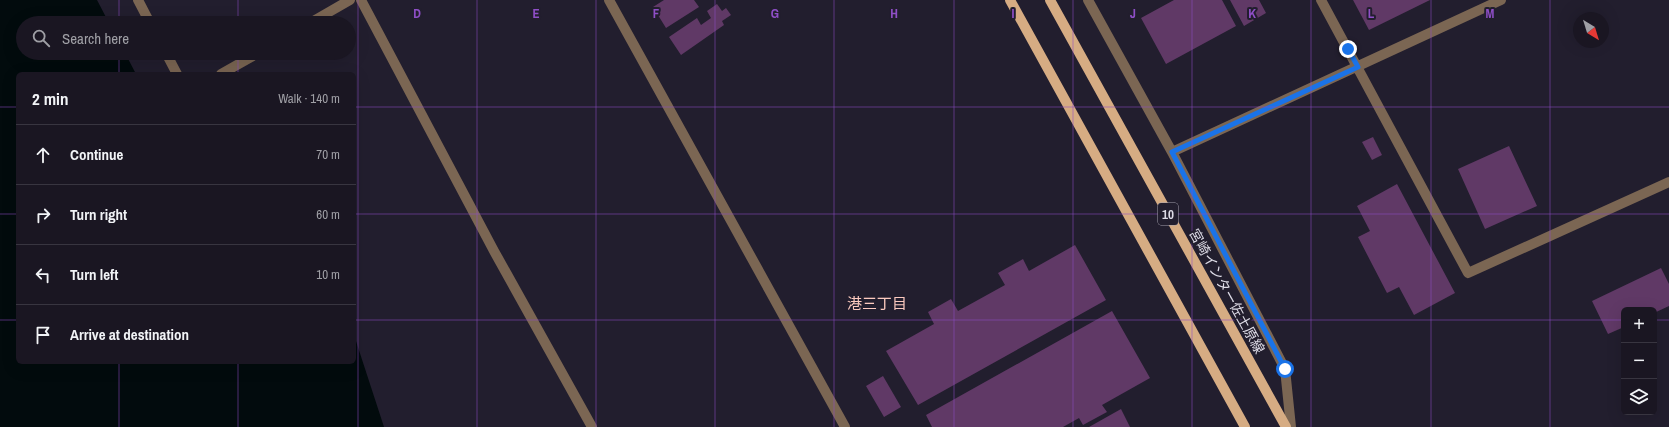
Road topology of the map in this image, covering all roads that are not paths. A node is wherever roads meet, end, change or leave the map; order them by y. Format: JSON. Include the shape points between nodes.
{"nodes":[{"id":1,"x":138,"y":0,"type":"edge"},
{"id":2,"x":350,"y":0,"type":"edge"},
{"id":3,"x":361,"y":0,"type":"edge"},
{"id":4,"x":609,"y":0,"type":"edge"},
{"id":5,"x":1010,"y":0,"type":"edge"},
{"id":6,"x":1050,"y":0,"type":"edge"},
{"id":7,"x":1088,"y":0,"type":"edge"},
{"id":8,"x":1321,"y":0,"type":"edge"},
{"id":9,"x":1501,"y":0,"type":"edge"},
{"id":10,"x":146,"y":16,"type":"edge"},
{"id":11,"x":322,"y":16,"type":"edge"},
{"id":12,"x":170,"y":60,"type":"edge"},
{"id":13,"x":246,"y":60,"type":"edge"},
{"id":14,"x":1358,"y":67,"type":"junction"},
{"id":15,"x":176,"y":72,"type":"edge"},
{"id":16,"x":225,"y":72,"type":"edge"},
{"id":17,"x":1172,"y":152,"type":"junction"},
{"id":18,"x":1669,"y":182,"type":"edge"},
{"id":19,"x":592,"y":427,"type":"edge"},
{"id":20,"x":845,"y":427,"type":"edge"},
{"id":21,"x":1245,"y":427,"type":"edge"},
{"id":22,"x":1286,"y":427,"type":"edge"},
{"id":23,"x":1291,"y":427,"type":"edge"}],
"edges":[{"from":1,"to":10,"type":"street"},
{"from":2,"to":11,"type":"street"},
{"from":3,"to":19,"type":"street","via":[[494,251]]},
{"from":4,"to":20,"type":"street"},
{"from":5,"to":21,"type":"main road","number":"10"},
{"from":6,"to":22,"type":"main road","name":"宮崎インター佐土原線","number":"10"},
{"from":7,"to":17,"type":"street"},
{"from":8,"to":14,"type":"street"},
{"from":9,"to":14,"type":"street"},
{"from":12,"to":15,"type":"street"},
{"from":13,"to":16,"type":"street"},
{"from":14,"to":17,"type":"street"},
{"from":14,"to":18,"type":"street","via":[[1468,273]]},
{"from":17,"to":23,"type":"street","via":[[1285,369]]}]}
